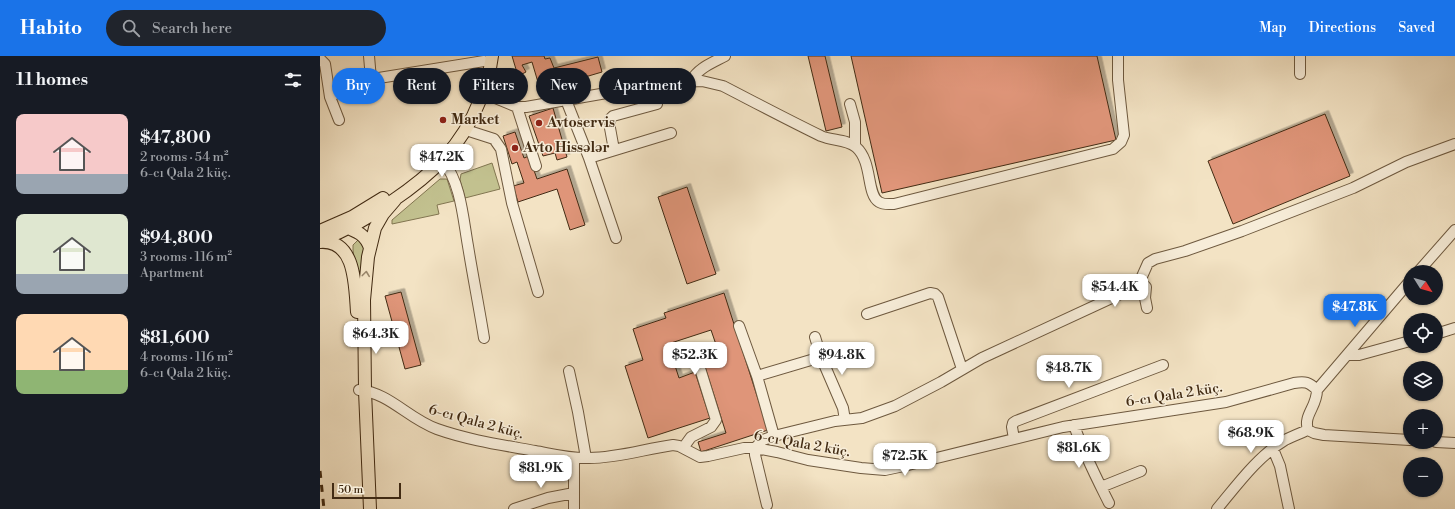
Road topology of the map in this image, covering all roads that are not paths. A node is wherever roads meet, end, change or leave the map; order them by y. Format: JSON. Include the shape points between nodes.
{"nodes":[{"id":1,"x":369,"y":56,"type":"edge"},
{"id":2,"x":724,"y":56,"type":"edge"},
{"id":3,"x":1118,"y":56,"type":"edge"},
{"id":4,"x":1300,"y":56,"type":"edge"},
{"id":5,"x":487,"y":58,"type":"edge"},
{"id":6,"x":320,"y":59,"type":"edge"},
{"id":7,"x":370,"y":68,"type":"edge"},
{"id":8,"x":440,"y":68,"type":"edge"},
{"id":9,"x":486,"y":68,"type":"edge"},
{"id":10,"x":696,"y":72,"type":"edge"},
{"id":11,"x":1300,"y":74,"type":"dead end"},
{"id":12,"x":696,"y":81,"type":"edge"},
{"id":13,"x":330,"y":97,"type":"joint"},
{"id":14,"x":478,"y":104,"type":"edge"},
{"id":15,"x":510,"y":104,"type":"edge"},
{"id":16,"x":543,"y":104,"type":"edge"},
{"id":17,"x":568,"y":104,"type":"edge"},
{"id":18,"x":657,"y":104,"type":"dead end"},
{"id":19,"x":850,"y":104,"type":"dead end"},
{"id":20,"x":517,"y":107,"type":"junction"},
{"id":21,"x":339,"y":120,"type":"dead end"},
{"id":22,"x":466,"y":130,"type":"junction"},
{"id":23,"x":671,"y":133,"type":"dead end"},
{"id":24,"x":1455,"y":144,"type":"edge"},
{"id":25,"x":855,"y":146,"type":"junction"},
{"id":26,"x":614,"y":150,"type":"junction"},
{"id":27,"x":589,"y":158,"type":"junction"},
{"id":28,"x":443,"y":161,"type":"junction"},
{"id":29,"x":536,"y":166,"type":"dead end"},
{"id":30,"x":395,"y":200,"type":"junction"},
{"id":31,"x":351,"y":222,"type":"junction"},
{"id":32,"x":1455,"y":230,"type":"edge"},
{"id":33,"x":320,"y":231,"type":"edge"},
{"id":34,"x":616,"y":238,"type":"dead end"},
{"id":35,"x":320,"y":241,"type":"edge"},
{"id":36,"x":370,"y":248,"type":"junction"},
{"id":37,"x":346,"y":253,"type":"junction"},
{"id":38,"x":1424,"y":265,"type":"edge"},
{"id":39,"x":1140,"y":281,"type":"junction"},
{"id":40,"x":1403,"y":289,"type":"edge"},
{"id":41,"x":538,"y":292,"type":"dead end"},
{"id":42,"x":1148,"y":308,"type":"dead end"},
{"id":43,"x":866,"y":314,"type":"dead end"},
{"id":44,"x":739,"y":326,"type":"dead end"},
{"id":45,"x":1455,"y":328,"type":"edge"},
{"id":46,"x":1443,"y":332,"type":"edge"},
{"id":47,"x":815,"y":337,"type":"dead end"},
{"id":48,"x":484,"y":338,"type":"dead end"},
{"id":49,"x":1403,"y":343,"type":"edge"},
{"id":50,"x":694,"y":349,"type":"dead end"},
{"id":51,"x":1346,"y":355,"type":"junction"},
{"id":52,"x":822,"y":357,"type":"junction"},
{"id":53,"x":1163,"y":365,"type":"dead end"},
{"id":54,"x":962,"y":368,"type":"junction"},
{"id":55,"x":569,"y":371,"type":"dead end"},
{"id":56,"x":757,"y":376,"type":"junction"},
{"id":57,"x":362,"y":390,"type":"junction"},
{"id":58,"x":1317,"y":390,"type":"junction"},
{"id":59,"x":845,"y":420,"type":"junction"},
{"id":60,"x":1074,"y":425,"type":"junction"},
{"id":61,"x":1308,"y":430,"type":"junction"},
{"id":62,"x":774,"y":436,"type":"junction"},
{"id":63,"x":1014,"y":439,"type":"junction"},
{"id":64,"x":1403,"y":440,"type":"edge"},
{"id":65,"x":1443,"y":442,"type":"edge"},
{"id":66,"x":1455,"y":443,"type":"edge"},
{"id":67,"x":683,"y":448,"type":"junction"},
{"id":68,"x":755,"y":448,"type":"junction"},
{"id":69,"x":1273,"y":449,"type":"junction"},
{"id":70,"x":574,"y":458,"type":"junction"},
{"id":71,"x":586,"y":458,"type":"junction"},
{"id":72,"x":1141,"y":471,"type":"dead end"},
{"id":73,"x":1101,"y":486,"type":"junction"},
{"id":74,"x":574,"y":494,"type":"junction"},
{"id":75,"x":1109,"y":503,"type":"dead end"},
{"id":76,"x":767,"y":505,"type":"dead end"},
{"id":77,"x":364,"y":509,"type":"edge"},
{"id":78,"x":370,"y":509,"type":"edge"},
{"id":79,"x":514,"y":509,"type":"edge"},
{"id":80,"x":574,"y":509,"type":"edge"},
{"id":81,"x":1217,"y":509,"type":"edge"},
{"id":82,"x":1289,"y":509,"type":"edge"}],
"edges":[{"from":1,"to":7,"type":"street"},
{"from":2,"to":10,"type":"street"},
{"from":3,"to":25,"type":"street","via":[[1124,134],[1121,142],[1112,149],[886,204],[879,202],[872,192],[865,158]]},
{"from":4,"to":11,"type":"street"},
{"from":5,"to":8,"type":"street"},
{"from":5,"to":9,"type":"main road"},
{"from":5,"to":31,"type":"main road","via":[[469,109],[449,142],[407,182]]},
{"from":6,"to":13,"type":"street","via":[[325,64]]},
{"from":12,"to":25,"type":"street","via":[[723,86],[823,137]]},
{"from":13,"to":21,"type":"street"},
{"from":14,"to":22,"type":"main road"},
{"from":15,"to":20,"type":"street"},
{"from":16,"to":20,"type":"street"},
{"from":17,"to":27,"type":"street"},
{"from":18,"to":26,"type":"street","via":[[610,119]]},
{"from":19,"to":25,"type":"street","via":[[855,122]]},
{"from":20,"to":29,"type":"street"},
{"from":22,"to":28,"type":"main road"},
{"from":22,"to":41,"type":"street","via":[[494,140],[501,149],[512,204]]},
{"from":23,"to":26,"type":"street"},
{"from":24,"to":39,"type":"street","via":[[1406,162],[1353,188],[1242,231],[1155,259],[1148,263]]},
{"from":26,"to":27,"type":"street"},
{"from":27,"to":34,"type":"street"},
{"from":28,"to":30,"type":"main road"},
{"from":28,"to":48,"type":"street","via":[[450,169],[459,200]]},
{"from":30,"to":31,"type":"main road","via":[[373,215]]},
{"from":30,"to":36,"type":"main road","via":[[377,223]]},
{"from":31,"to":33,"type":"main road"},
{"from":31,"to":35,"type":"main road"},
{"from":31,"to":36,"type":"main road","via":[[368,240]]},
{"from":31,"to":37,"type":"main road"},
{"from":32,"to":38,"type":"street"},
{"from":35,"to":37,"type":"main road","via":[[337,244]]},
{"from":57,"to":36,"type":"main road","one_way":true,"via":[[363,313]]},
{"from":37,"to":57,"type":"main road","via":[[353,275]]},
{"from":39,"to":42,"type":"street","via":[[1146,287],[1145,298]]},
{"from":39,"to":54,"type":"street","via":[[1131,289]]},
{"from":40,"to":51,"type":"street"},
{"from":43,"to":54,"type":"street","via":[[930,293],[935,294]]},
{"from":44,"to":56,"type":"street"},
{"from":45,"to":46,"type":"street"},
{"from":47,"to":52,"type":"street"},
{"from":49,"to":51,"type":"street","via":[[1359,356]]},
{"from":50,"to":67,"type":"street","via":[[716,420],[711,427],[691,437]]},
{"from":51,"to":58,"type":"street"},
{"from":52,"to":56,"type":"street"},
{"from":52,"to":59,"type":"street","via":[[843,408]]},
{"from":53,"to":63,"type":"street","via":[[1016,421],[1012,427]]},
{"from":54,"to":59,"type":"street","via":[[895,406],[870,416]]},
{"from":55,"to":71,"type":"street"},
{"from":56,"to":62,"type":"street"},
{"from":57,"to":70,"type":"street","name":"6-cı Qala 2 küç.","via":[[382,396],[415,419],[439,430]]},
{"from":57,"to":77,"type":"main road"},
{"from":57,"to":78,"type":"main road"},
{"from":58,"to":60,"type":"street","name":"6-cı Qala 2 küç.","via":[[1309,383],[1301,382],[1226,402]]},
{"from":58,"to":61,"type":"street","via":[[1317,397],[1306,424]]},
{"from":59,"to":62,"type":"street"},
{"from":60,"to":63,"type":"street","name":"6-cı Qala 2 küç."},
{"from":60,"to":73,"type":"street"},
{"from":61,"to":64,"type":"street","via":[[1324,435]]},
{"from":61,"to":69,"type":"street"},
{"from":62,"to":68,"type":"street","via":[[763,440]]},
{"from":63,"to":68,"type":"street","name":"6-cı Qala 2 küç.","via":[[885,470],[824,462]]},
{"from":65,"to":66,"type":"street"},
{"from":67,"to":68,"type":"street","name":"6-cı Qala 2 küç.","via":[[700,457]]},
{"from":67,"to":71,"type":"street","name":"6-cı Qala 2 küç.","via":[[673,446],[626,455]]},
{"from":68,"to":76,"type":"street"},
{"from":69,"to":81,"type":"street"},
{"from":69,"to":82,"type":"street","via":[[1280,466]]},
{"from":70,"to":71,"type":"street","name":"6-cı Qala 2 küç."},
{"from":70,"to":74,"type":"street"},
{"from":72,"to":73,"type":"street"},
{"from":73,"to":75,"type":"street"},
{"from":74,"to":79,"type":"street","via":[[548,498]]},
{"from":74,"to":80,"type":"street"}]}
